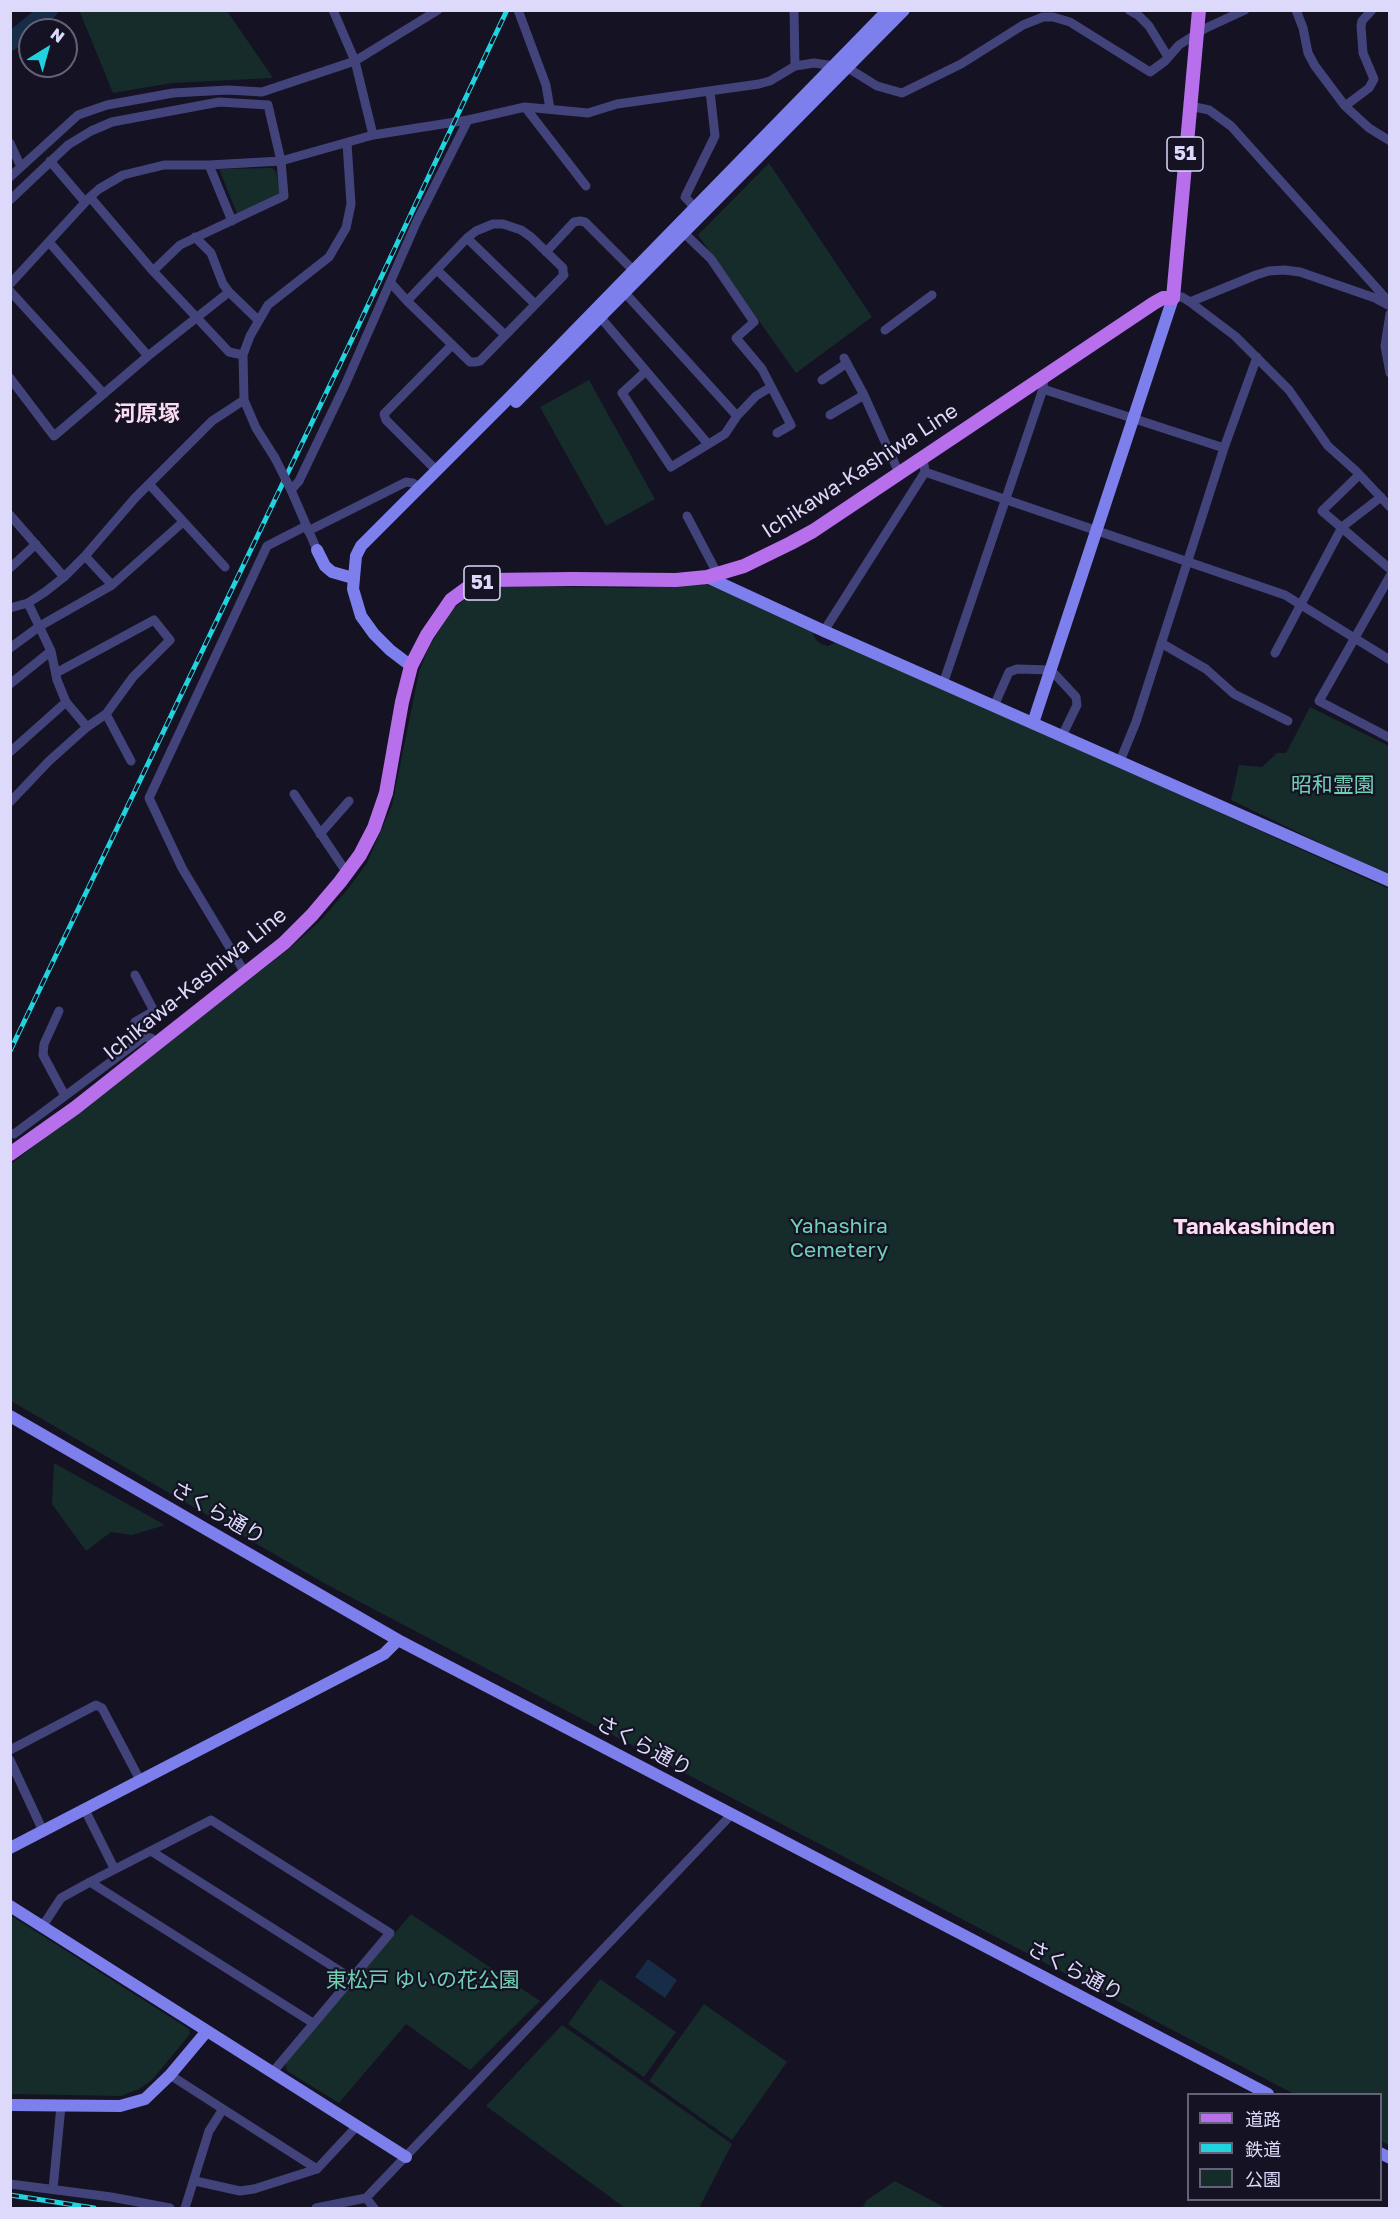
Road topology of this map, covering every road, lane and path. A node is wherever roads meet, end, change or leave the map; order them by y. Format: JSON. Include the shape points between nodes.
{"nodes":[{"id":1,"x":333,"y":10,"type":"edge"},
{"id":2,"x":438,"y":10,"type":"edge"},
{"id":3,"x":518,"y":10,"type":"edge"},
{"id":4,"x":794,"y":10,"type":"edge"},
{"id":5,"x":888,"y":10,"type":"edge"},
{"id":6,"x":904,"y":10,"type":"edge"},
{"id":7,"x":1129,"y":10,"type":"edge"},
{"id":8,"x":1199,"y":10,"type":"edge"},
{"id":9,"x":1245,"y":10,"type":"edge"},
{"id":10,"x":1296,"y":10,"type":"edge"},
{"id":11,"x":1372,"y":10,"type":"edge"},
{"id":12,"x":1196,"y":34,"type":"junction"},
{"id":13,"x":1168,"y":57,"type":"junction"},
{"id":14,"x":355,"y":61,"type":"junction"},
{"id":15,"x":833,"y":65,"type":"junction"},
{"id":16,"x":795,"y":66,"type":"junction"},
{"id":17,"x":848,"y":68,"type":"junction"},
{"id":18,"x":710,"y":91,"type":"junction"},
{"id":19,"x":1190,"y":106,"type":"junction"},
{"id":20,"x":1345,"y":106,"type":"junction"},
{"id":21,"x":525,"y":107,"type":"junction"},
{"id":22,"x":550,"y":109,"type":"junction"},
{"id":23,"x":468,"y":120,"type":"junction"},
{"id":24,"x":373,"y":135,"type":"junction"},
{"id":25,"x":1389,"y":141,"type":"edge"},
{"id":26,"x":10,"y":143,"type":"edge"},
{"id":27,"x":347,"y":143,"type":"junction"},
{"id":28,"x":50,"y":161,"type":"junction"},
{"id":29,"x":281,"y":161,"type":"junction"},
{"id":30,"x":209,"y":165,"type":"junction"},
{"id":31,"x":21,"y":167,"type":"junction"},
{"id":32,"x":10,"y":177,"type":"edge"},
{"id":33,"x":586,"y":186,"type":"dead end"},
{"id":34,"x":10,"y":200,"type":"edge"},
{"id":35,"x":87,"y":200,"type":"junction"},
{"id":36,"x":694,"y":207,"type":"junction"},
{"id":37,"x":232,"y":221,"type":"junction"},
{"id":38,"x":684,"y":234,"type":"junction"},
{"id":39,"x":195,"y":237,"type":"junction"},
{"id":40,"x":467,"y":238,"type":"junction"},
{"id":41,"x":49,"y":242,"type":"junction"},
{"id":42,"x":546,"y":252,"type":"junction"},
{"id":43,"x":437,"y":270,"type":"junction"},
{"id":44,"x":633,"y":270,"type":"junction"},
{"id":45,"x":153,"y":271,"type":"junction"},
{"id":46,"x":390,"y":282,"type":"junction"},
{"id":47,"x":10,"y":284,"type":"edge"},
{"id":48,"x":10,"y":291,"type":"edge"},
{"id":49,"x":229,"y":292,"type":"junction"},
{"id":50,"x":625,"y":293,"type":"junction"},
{"id":51,"x":933,"y":295,"type":"dead end"},
{"id":52,"x":1173,"y":298,"type":"junction"},
{"id":53,"x":407,"y":301,"type":"junction"},
{"id":54,"x":1190,"y":302,"type":"junction"},
{"id":55,"x":535,"y":304,"type":"junction"},
{"id":56,"x":1389,"y":304,"type":"edge"},
{"id":57,"x":1389,"y":314,"type":"edge"},
{"id":58,"x":197,"y":317,"type":"junction"},
{"id":59,"x":601,"y":318,"type":"junction"},
{"id":60,"x":258,"y":320,"type":"junction"},
{"id":61,"x":885,"y":330,"type":"dead end"},
{"id":62,"x":505,"y":335,"type":"junction"},
{"id":63,"x":452,"y":345,"type":"junction"},
{"id":64,"x":148,"y":356,"type":"junction"},
{"id":65,"x":243,"y":356,"type":"junction"},
{"id":66,"x":1257,"y":357,"type":"junction"},
{"id":67,"x":646,"y":371,"type":"junction"},
{"id":68,"x":1389,"y":373,"type":"edge"},
{"id":69,"x":10,"y":378,"type":"edge"},
{"id":70,"x":822,"y":380,"type":"dead end"},
{"id":71,"x":1043,"y":383,"type":"junction"},
{"id":72,"x":771,"y":387,"type":"junction"},
{"id":73,"x":104,"y":394,"type":"junction"},
{"id":74,"x":864,"y":395,"type":"junction"},
{"id":75,"x":244,"y":400,"type":"junction"},
{"id":76,"x":737,"y":416,"type":"junction"},
{"id":77,"x":830,"y":416,"type":"dead end"},
{"id":78,"x":1133,"y":419,"type":"junction"},
{"id":79,"x":777,"y":433,"type":"dead end"},
{"id":80,"x":708,"y":444,"type":"junction"},
{"id":81,"x":1224,"y":448,"type":"junction"},
{"id":82,"x":923,"y":457,"type":"junction"},
{"id":83,"x":437,"y":471,"type":"junction"},
{"id":84,"x":925,"y":472,"type":"junction"},
{"id":85,"x":899,"y":473,"type":"junction"},
{"id":86,"x":1359,"y":475,"type":"junction"},
{"id":87,"x":149,"y":484,"type":"junction"},
{"id":88,"x":418,"y":488,"type":"junction"},
{"id":89,"x":291,"y":490,"type":"junction"},
{"id":90,"x":1381,"y":497,"type":"junction"},
{"id":91,"x":1006,"y":501,"type":"junction"},
{"id":92,"x":1389,"y":507,"type":"edge"},
{"id":93,"x":10,"y":515,"type":"edge"},
{"id":94,"x":687,"y":516,"type":"dead end"},
{"id":95,"x":183,"y":522,"type":"junction"},
{"id":96,"x":1342,"y":527,"type":"junction"},
{"id":97,"x":307,"y":528,"type":"junction"},
{"id":98,"x":1096,"y":532,"type":"junction"},
{"id":99,"x":36,"y":544,"type":"junction"},
{"id":100,"x":317,"y":550,"type":"joint"},
{"id":101,"x":85,"y":556,"type":"junction"},
{"id":102,"x":1188,"y":561,"type":"junction"},
{"id":103,"x":225,"y":567,"type":"dead end"},
{"id":104,"x":10,"y":568,"type":"edge"},
{"id":105,"x":1389,"y":569,"type":"edge"},
{"id":106,"x":713,"y":576,"type":"junction"},
{"id":107,"x":1389,"y":576,"type":"edge"},
{"id":108,"x":64,"y":577,"type":"junction"},
{"id":109,"x":353,"y":578,"type":"junction"},
{"id":110,"x":112,"y":585,"type":"junction"},
{"id":111,"x":28,"y":603,"type":"junction"},
{"id":112,"x":1301,"y":605,"type":"junction"},
{"id":113,"x":10,"y":608,"type":"edge"},
{"id":114,"x":40,"y":626,"type":"junction"},
{"id":115,"x":824,"y":631,"type":"junction"},
{"id":116,"x":1353,"y":639,"type":"junction"},
{"id":117,"x":1161,"y":643,"type":"junction"},
{"id":118,"x":10,"y":648,"type":"edge"},
{"id":119,"x":51,"y":651,"type":"junction"},
{"id":120,"x":1275,"y":652,"type":"dead end"},
{"id":121,"x":1389,"y":660,"type":"edge"},
{"id":122,"x":411,"y":666,"type":"junction"},
{"id":123,"x":1051,"y":670,"type":"junction"},
{"id":124,"x":56,"y":673,"type":"junction"},
{"id":125,"x":10,"y":684,"type":"edge"},
{"id":126,"x":943,"y":684,"type":"junction"},
{"id":127,"x":66,"y":702,"type":"junction"},
{"id":128,"x":994,"y":706,"type":"junction"},
{"id":129,"x":106,"y":714,"type":"junction"},
{"id":130,"x":1288,"y":721,"type":"dead end"},
{"id":131,"x":1033,"y":723,"type":"junction"},
{"id":132,"x":87,"y":727,"type":"junction"},
{"id":133,"x":1062,"y":736,"type":"junction"},
{"id":134,"x":1389,"y":738,"type":"edge"},
{"id":135,"x":10,"y":752,"type":"edge"},
{"id":136,"x":131,"y":761,"type":"dead end"},
{"id":137,"x":1120,"y":761,"type":"junction"},
{"id":138,"x":294,"y":794,"type":"dead end"},
{"id":139,"x":349,"y":801,"type":"dead end"},
{"id":140,"x":10,"y":802,"type":"edge"},
{"id":141,"x":320,"y":834,"type":"junction"},
{"id":142,"x":347,"y":873,"type":"junction"},
{"id":143,"x":1389,"y":881,"type":"edge"},
{"id":144,"x":245,"y":973,"type":"junction"},
{"id":145,"x":135,"y":975,"type":"dead end"},
{"id":146,"x":59,"y":1011,"type":"dead end"},
{"id":147,"x":150,"y":1040,"type":"junction"},
{"id":148,"x":65,"y":1096,"type":"junction"},
{"id":149,"x":10,"y":1133,"type":"edge"},
{"id":150,"x":10,"y":1155,"type":"edge"},
{"id":151,"x":10,"y":1416,"type":"edge"},
{"id":152,"x":398,"y":1640,"type":"junction"},
{"id":153,"x":10,"y":1750,"type":"edge"},
{"id":154,"x":10,"y":1760,"type":"edge"},
{"id":155,"x":140,"y":1780,"type":"junction"},
{"id":156,"x":85,"y":1810,"type":"junction"},
{"id":157,"x":732,"y":1814,"type":"junction"},
{"id":158,"x":43,"y":1832,"type":"junction"},
{"id":159,"x":10,"y":1848,"type":"edge"},
{"id":160,"x":151,"y":1851,"type":"junction"},
{"id":161,"x":114,"y":1868,"type":"junction"},
{"id":162,"x":90,"y":1882,"type":"junction"},
{"id":163,"x":10,"y":1906,"type":"edge"},
{"id":164,"x":42,"y":1927,"type":"junction"},
{"id":165,"x":351,"y":1978,"type":"junction"},
{"id":166,"x":314,"y":2023,"type":"junction"},
{"id":167,"x":207,"y":2031,"type":"junction"},
{"id":168,"x":272,"y":2073,"type":"junction"},
{"id":169,"x":170,"y":2075,"type":"junction"},
{"id":170,"x":1266,"y":2093,"type":"edge"},
{"id":171,"x":10,"y":2105,"type":"edge"},
{"id":172,"x":62,"y":2106,"type":"junction"},
{"id":173,"x":224,"y":2109,"type":"junction"},
{"id":174,"x":357,"y":2126,"type":"junction"},
{"id":175,"x":406,"y":2157,"type":"junction"},
{"id":176,"x":317,"y":2169,"type":"junction"},
{"id":177,"x":195,"y":2181,"type":"junction"},
{"id":178,"x":10,"y":2184,"type":"edge"},
{"id":179,"x":53,"y":2189,"type":"junction"},
{"id":180,"x":366,"y":2198,"type":"junction"},
{"id":181,"x":170,"y":2208,"type":"edge"},
{"id":182,"x":185,"y":2208,"type":"edge"},
{"id":183,"x":316,"y":2208,"type":"edge"},
{"id":184,"x":374,"y":2208,"type":"edge"}],
"edges":[{"from":1,"to":14,"type":"street"},
{"from":2,"to":14,"type":"street"},
{"from":3,"to":22,"type":"street","via":[[546,85]]},
{"from":4,"to":16,"type":"street"},
{"from":5,"to":15,"type":"street"},
{"from":6,"to":17,"type":"street"},
{"from":7,"to":13,"type":"street","via":[[1149,26]]},
{"from":8,"to":12,"type":"main road","number":"51"},
{"from":9,"to":12,"type":"street"},
{"from":10,"to":20,"type":"street","via":[[1308,53]]},
{"from":11,"to":20,"type":"street","via":[[1361,26],[1363,53],[1374,79],[1370,88]]},
{"from":12,"to":13,"type":"street"},
{"from":12,"to":19,"type":"main road","number":"51"},
{"from":13,"to":17,"type":"street","via":[[1150,72],[1070,22],[1053,16],[1023,25],[961,64],[902,93],[877,87]]},
{"from":14,"to":24,"type":"street"},
{"from":14,"to":31,"type":"street","via":[[262,92],[173,93],[107,105],[78,115]]},
{"from":15,"to":16,"type":"street"},
{"from":15,"to":17,"type":"street"},
{"from":15,"to":36,"type":"street"},
{"from":16,"to":18,"type":"street","via":[[770,81]]},
{"from":17,"to":38,"type":"street"},
{"from":18,"to":22,"type":"street","via":[[617,104],[588,113]]},
{"from":18,"to":36,"type":"street","via":[[715,136],[685,197]]},
{"from":19,"to":52,"type":"main road","number":"51"},
{"from":19,"to":56,"type":"street","via":[[1209,110],[1231,126]]},
{"from":20,"to":25,"type":"street"},
{"from":21,"to":22,"type":"street"},
{"from":21,"to":23,"type":"street"},
{"from":21,"to":33,"type":"street"},
{"from":23,"to":24,"type":"street"},
{"from":23,"to":46,"type":"street"},
{"from":24,"to":27,"type":"street"},
{"from":26,"to":31,"type":"street"},
{"from":27,"to":29,"type":"street"},
{"from":27,"to":60,"type":"street","via":[[351,204],[346,228],[329,257],[268,305]]},
{"from":28,"to":29,"type":"street","via":[[83,136],[112,122],[219,102],[268,105]]},
{"from":28,"to":34,"type":"street"},
{"from":28,"to":35,"type":"street"},
{"from":29,"to":30,"type":"street"},
{"from":29,"to":37,"type":"street","via":[[284,196]]},
{"from":30,"to":35,"type":"street","via":[[164,165],[123,175]]},
{"from":30,"to":37,"type":"street"},
{"from":31,"to":32,"type":"street"},
{"from":35,"to":41,"type":"street"},
{"from":35,"to":45,"type":"street"},
{"from":36,"to":44,"type":"street"},
{"from":37,"to":39,"type":"street"},
{"from":38,"to":50,"type":"street"},
{"from":38,"to":72,"type":"street","via":[[711,259],[754,322],[736,338],[762,369]]},
{"from":39,"to":45,"type":"street","via":[[180,245]]},
{"from":39,"to":49,"type":"street","via":[[210,253]]},
{"from":40,"to":42,"type":"street","via":[[483,227],[502,224],[521,230]]},
{"from":40,"to":43,"type":"street"},
{"from":40,"to":55,"type":"street"},
{"from":41,"to":47,"type":"street"},
{"from":41,"to":64,"type":"street"},
{"from":42,"to":44,"type":"street","via":[[580,220]]},
{"from":42,"to":55,"type":"street","via":[[563,268],[564,275]]},
{"from":43,"to":53,"type":"street"},
{"from":43,"to":62,"type":"street"},
{"from":44,"to":83,"type":"street"},
{"from":45,"to":58,"type":"street"},
{"from":46,"to":53,"type":"street"},
{"from":46,"to":89,"type":"street","via":[[299,481]]},
{"from":48,"to":73,"type":"street"},
{"from":49,"to":58,"type":"street"},
{"from":49,"to":60,"type":"street"},
{"from":50,"to":59,"type":"street"},
{"from":50,"to":76,"type":"street"},
{"from":51,"to":61,"type":"street"},
{"from":52,"to":54,"type":"street","via":[[1182,297]]},
{"from":52,"to":71,"type":"main road","name":"Ichikawa-Kashiwa Line","number":"51","via":[[1154,303]]},
{"from":52,"to":78,"type":"street"},
{"from":53,"to":63,"type":"street"},
{"from":54,"to":56,"type":"street","via":[[1256,275],[1284,270],[1300,272]]},
{"from":54,"to":66,"type":"street"},
{"from":55,"to":62,"type":"street"},
{"from":57,"to":68,"type":"street","via":[[1385,346]]},
{"from":58,"to":64,"type":"street"},
{"from":58,"to":65,"type":"street","via":[[230,352]]},
{"from":59,"to":67,"type":"street"},
{"from":59,"to":109,"type":"street","via":[[375,540]]},
{"from":60,"to":65,"type":"street"},
{"from":62,"to":63,"type":"street","via":[[475,362]]},
{"from":63,"to":83,"type":"street","via":[[384,414]]},
{"from":64,"to":73,"type":"street"},
{"from":65,"to":75,"type":"street"},
{"from":66,"to":81,"type":"street"},
{"from":66,"to":86,"type":"street","via":[[1288,390],[1328,446]]},
{"from":67,"to":80,"type":"street"},
{"from":67,"to":80,"type":"street","via":[[622,393],[671,467]]},
{"from":69,"to":73,"type":"street","via":[[54,436]]},
{"from":70,"to":74,"type":"street","via":[[845,361]]},
{"from":71,"to":78,"type":"street"},
{"from":71,"to":82,"type":"main road","name":"Ichikawa-Kashiwa Line","number":"51"},
{"from":71,"to":91,"type":"street"},
{"from":72,"to":76,"type":"street"},
{"from":72,"to":79,"type":"street","via":[[791,425]]},
{"from":74,"to":77,"type":"street"},
{"from":74,"to":85,"type":"street"},
{"from":75,"to":87,"type":"street","via":[[212,421]]},
{"from":75,"to":89,"type":"street","bridge":true},
{"from":76,"to":80,"type":"street","via":[[725,434]]},
{"from":78,"to":81,"type":"street"},
{"from":78,"to":98,"type":"street"},
{"from":81,"to":102,"type":"street"},
{"from":82,"to":84,"type":"street"},
{"from":82,"to":85,"type":"main road","name":"Ichikawa-Kashiwa Line","number":"51"},
{"from":83,"to":88,"type":"street"},
{"from":84,"to":91,"type":"street"},
{"from":84,"to":115,"type":"street"},
{"from":85,"to":106,"type":"main road","name":"Ichikawa-Kashiwa Line","number":"51","via":[[791,543]]},
{"from":86,"to":90,"type":"street"},
{"from":86,"to":96,"type":"street","via":[[1322,511]]},
{"from":87,"to":95,"type":"street"},
{"from":87,"to":101,"type":"street"},
{"from":88,"to":97,"type":"street","via":[[406,482]]},
{"from":88,"to":109,"type":"street","via":[[367,537],[356,556]]},
{"from":89,"to":97,"type":"street"},
{"from":90,"to":92,"type":"street"},
{"from":90,"to":96,"type":"street"},
{"from":91,"to":98,"type":"street"},
{"from":91,"to":126,"type":"street"},
{"from":93,"to":99,"type":"street"},
{"from":94,"to":106,"type":"street"},
{"from":95,"to":103,"type":"street"},
{"from":95,"to":110,"type":"street"},
{"from":96,"to":105,"type":"street"},
{"from":96,"to":112,"type":"street"},
{"from":97,"to":100,"type":"street"},
{"from":97,"to":144,"type":"street","via":[[267,546],[149,798],[182,868]]},
{"from":98,"to":102,"type":"street"},
{"from":98,"to":123,"type":"street"},
{"from":99,"to":104,"type":"street"},
{"from":99,"to":108,"type":"street"},
{"from":100,"to":109,"type":"street","via":[[332,572]]},
{"from":101,"to":108,"type":"street"},
{"from":101,"to":110,"type":"street"},
{"from":102,"to":112,"type":"street","via":[[1285,595]]},
{"from":102,"to":117,"type":"street"},
{"from":106,"to":115,"type":"street"},
{"from":106,"to":122,"type":"main road","name":"Ichikawa-Kashiwa Line","number":"51","via":[[676,580],[488,580],[451,600]]},
{"from":107,"to":116,"type":"street"},
{"from":108,"to":111,"type":"street"},
{"from":109,"to":122,"type":"street","via":[[361,616],[374,634]]},
{"from":110,"to":114,"type":"street"},
{"from":111,"to":113,"type":"street"},
{"from":111,"to":114,"type":"street"},
{"from":112,"to":116,"type":"street"},
{"from":112,"to":120,"type":"street"},
{"from":114,"to":118,"type":"street"},
{"from":114,"to":119,"type":"street"},
{"from":115,"to":126,"type":"street"},
{"from":116,"to":121,"type":"street"},
{"from":116,"to":134,"type":"street","via":[[1319,701]]},
{"from":117,"to":130,"type":"street","via":[[1206,669],[1234,694]]},
{"from":117,"to":137,"type":"street"},
{"from":119,"to":124,"type":"street"},
{"from":119,"to":125,"type":"street"},
{"from":122,"to":142,"type":"main road","name":"Ichikawa-Kashiwa Line","number":"51","via":[[386,794],[374,828]]},
{"from":123,"to":128,"type":"street","via":[[1009,672]]},
{"from":123,"to":131,"type":"street"},
{"from":123,"to":133,"type":"street","via":[[1076,697],[1077,705]]},
{"from":124,"to":127,"type":"street"},
{"from":124,"to":129,"type":"street","via":[[154,620],[170,640],[133,677]]},
{"from":126,"to":128,"type":"street"},
{"from":127,"to":132,"type":"street"},
{"from":127,"to":135,"type":"street"},
{"from":128,"to":131,"type":"street"},
{"from":129,"to":132,"type":"street"},
{"from":129,"to":136,"type":"street"},
{"from":131,"to":133,"type":"street"},
{"from":132,"to":140,"type":"street"},
{"from":133,"to":137,"type":"street"},
{"from":137,"to":143,"type":"street"},
{"from":138,"to":141,"type":"street"},
{"from":139,"to":141,"type":"street"},
{"from":141,"to":142,"type":"street"},
{"from":142,"to":144,"type":"main road","name":"Ichikawa-Kashiwa Line","number":"51","via":[[284,943]]},
{"from":144,"to":147,"type":"main road","name":"Ichikawa-Kashiwa Line","number":"51"},
{"from":145,"to":147,"type":"street","via":[[154,1011],[135,1022]]},
{"from":146,"to":148,"type":"street","via":[[43,1055]]},
{"from":147,"to":148,"type":"street"},
{"from":147,"to":150,"type":"main road","name":"Ichikawa-Kashiwa Line","number":"51","via":[[75,1108]]},
{"from":148,"to":149,"type":"street","via":[[14,1134]]},
{"from":151,"to":152,"type":"street","name":"さくら通り"},
{"from":152,"to":155,"type":"street","via":[[384,1654]]},
{"from":152,"to":157,"type":"street","name":"さくら通り"},
{"from":153,"to":155,"type":"street","via":[[96,1705],[102,1708]]},
{"from":154,"to":158,"type":"street"},
{"from":155,"to":156,"type":"street"},
{"from":156,"to":158,"type":"street"},
{"from":156,"to":161,"type":"street"},
{"from":157,"to":170,"type":"street","name":"さくら通り"},
{"from":157,"to":175,"type":"street"},
{"from":158,"to":159,"type":"street"},
{"from":160,"to":161,"type":"street"},
{"from":160,"to":165,"type":"street"},
{"from":160,"to":165,"type":"street","via":[[211,1820],[390,1933]]},
{"from":161,"to":162,"type":"street"},
{"from":162,"to":164,"type":"street","via":[[61,1898]]},
{"from":162,"to":166,"type":"street"},
{"from":163,"to":164,"type":"street"},
{"from":164,"to":167,"type":"street"},
{"from":165,"to":166,"type":"street"},
{"from":166,"to":168,"type":"street"},
{"from":167,"to":168,"type":"street"},
{"from":167,"to":169,"type":"street"},
{"from":168,"to":174,"type":"street"},
{"from":169,"to":172,"type":"street","via":[[150,2095],[135,2102],[120,2106]]},
{"from":169,"to":173,"type":"street"},
{"from":171,"to":172,"type":"street"},
{"from":172,"to":179,"type":"street"},
{"from":173,"to":176,"type":"street"},
{"from":173,"to":177,"type":"street","via":[[209,2131]]},
{"from":174,"to":175,"type":"street"},
{"from":174,"to":176,"type":"street"},
{"from":175,"to":180,"type":"street"},
{"from":176,"to":177,"type":"street","via":[[240,2191]]},
{"from":177,"to":182,"type":"street"},
{"from":178,"to":179,"type":"street"},
{"from":179,"to":181,"type":"street"},
{"from":180,"to":183,"type":"street"},
{"from":180,"to":184,"type":"street"}]}
